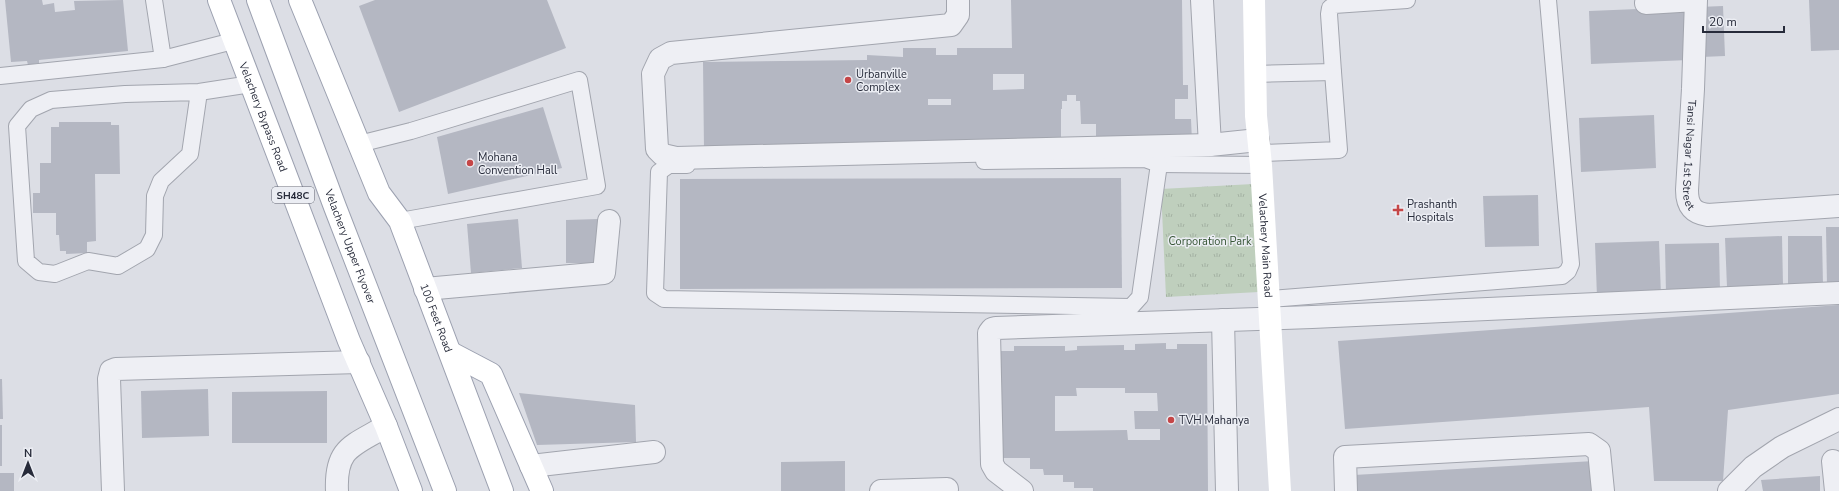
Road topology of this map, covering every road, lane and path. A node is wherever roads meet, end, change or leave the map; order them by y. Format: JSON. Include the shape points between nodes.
{"nodes":[{"id":1,"x":154,"y":0,"type":"edge"},
{"id":2,"x":219,"y":0,"type":"edge"},
{"id":3,"x":258,"y":0,"type":"edge"},
{"id":4,"x":300,"y":0,"type":"edge"},
{"id":5,"x":958,"y":0,"type":"edge"},
{"id":6,"x":1202,"y":0,"type":"edge"},
{"id":7,"x":1254,"y":0,"type":"edge"},
{"id":8,"x":1406,"y":0,"type":"edge"},
{"id":9,"x":1548,"y":0,"type":"edge"},
{"id":10,"x":1646,"y":3,"type":"dead end"},
{"id":11,"x":234,"y":41,"type":"junction"},
{"id":12,"x":163,"y":59,"type":"junction"},
{"id":13,"x":1333,"y":72,"type":"junction"},
{"id":14,"x":1255,"y":74,"type":"junction"},
{"id":15,"x":0,"y":76,"type":"edge"},
{"id":16,"x":251,"y":84,"type":"junction"},
{"id":17,"x":199,"y":92,"type":"junction"},
{"id":18,"x":360,"y":144,"type":"junction"},
{"id":19,"x":1210,"y":144,"type":"junction"},
{"id":20,"x":1260,"y":153,"type":"junction"},
{"id":21,"x":1159,"y":164,"type":"junction"},
{"id":22,"x":1839,"y":206,"type":"edge"},
{"id":23,"x":400,"y":221,"type":"junction"},
{"id":24,"x":609,"y":221,"type":"dead end"},
{"id":25,"x":425,"y":289,"type":"junction"},
{"id":26,"x":1839,"y":293,"type":"edge"},
{"id":27,"x":1270,"y":308,"type":"junction"},
{"id":28,"x":1223,"y":320,"type":"junction"},
{"id":29,"x":451,"y":353,"type":"junction"},
{"id":30,"x":359,"y":362,"type":"junction"},
{"id":31,"x":1839,"y":418,"type":"edge"},
{"id":32,"x":386,"y":426,"type":"junction"},
{"id":33,"x":654,"y":452,"type":"dead end"},
{"id":34,"x":1834,"y":460,"type":"dead end"},
{"id":35,"x":532,"y":466,"type":"junction"},
{"id":36,"x":947,"y":489,"type":"dead end"},
{"id":37,"x":113,"y":491,"type":"edge"},
{"id":38,"x":337,"y":491,"type":"edge"},
{"id":39,"x":411,"y":491,"type":"edge"},
{"id":40,"x":445,"y":491,"type":"edge"},
{"id":41,"x":502,"y":491,"type":"edge"},
{"id":42,"x":542,"y":491,"type":"edge"},
{"id":43,"x":881,"y":491,"type":"edge"},
{"id":44,"x":1022,"y":491,"type":"edge"},
{"id":45,"x":1227,"y":491,"type":"edge"},
{"id":46,"x":1280,"y":491,"type":"edge"},
{"id":47,"x":1346,"y":491,"type":"edge"},
{"id":48,"x":1603,"y":491,"type":"edge"},
{"id":49,"x":1729,"y":491,"type":"edge"},
{"id":50,"x":1836,"y":491,"type":"edge"}],
"edges":[{"from":1,"to":12,"type":"lane"},
{"from":2,"to":11,"type":"main road","name":"Velachery Bypass Road","number":"SH48C"},
{"from":3,"to":40,"type":"main road","name":"Velachery Upper Flyover"},
{"from":4,"to":18,"type":"main road"},
{"from":5,"to":19,"type":"street","via":[[958,15],[951,25],[671,53],[660,59],[654,74],[657,150],[663,155],[676,158]]},
{"from":6,"to":19,"type":"street"},
{"from":7,"to":14,"type":"main road","name":"Velachery Main Road"},
{"from":8,"to":13,"type":"lane","via":[[1334,5],[1330,8]]},
{"from":9,"to":27,"type":"lane","via":[[1571,264],[1568,271],[1562,276]]},
{"from":10,"to":22,"type":"street","name":"Tansi Nagar 1st Street","via":[[1696,0],[1687,190],[1687,199],[1691,207],[1698,214],[1708,215]]},
{"from":11,"to":12,"type":"lane"},
{"from":11,"to":16,"type":"main road","name":"Velachery Bypass Road","number":"SH48C"},
{"from":12,"to":15,"type":"lane"},
{"from":13,"to":14,"type":"lane"},
{"from":13,"to":20,"type":"lane","via":[[1339,150]]},
{"from":14,"to":20,"type":"main road","name":"Velachery Main Road"},
{"from":16,"to":17,"type":"lane"},
{"from":16,"to":30,"type":"main road","name":"Velachery Bypass Road","number":"SH48C"},
{"from":17,"to":17,"type":"lane","via":[[190,154],[161,181],[155,196],[154,235],[147,249],[118,266],[88,261],[55,274],[39,272],[26,261],[17,126],[31,109],[51,100]]},
{"from":18,"to":23,"type":"main road","name":"100 Feet Road","via":[[379,193]]},
{"from":18,"to":23,"type":"lane","via":[[411,132],[579,80],[597,186]]},
{"from":19,"to":20,"type":"street"},
{"from":20,"to":21,"type":"lane"},
{"from":20,"to":27,"type":"main road","name":"Velachery Main Road"},
{"from":21,"to":21,"type":"lane","via":[[1145,159],[668,165],[659,172],[655,293],[664,299],[1130,307],[1140,297]]},
{"from":23,"to":25,"type":"main road","name":"100 Feet Road"},
{"from":24,"to":25,"type":"street","via":[[604,273]]},
{"from":25,"to":29,"type":"main road","name":"100 Feet Road"},
{"from":26,"to":27,"type":"street"},
{"from":27,"to":28,"type":"street"},
{"from":27,"to":46,"type":"main road","name":"Velachery Main Road"},
{"from":28,"to":44,"type":"street","via":[[992,329],[989,333],[992,464],[996,471]]},
{"from":28,"to":45,"type":"street"},
{"from":29,"to":35,"type":"main road","name":"100 Feet Road","via":[[491,374]]},
{"from":29,"to":41,"type":"main road"},
{"from":30,"to":32,"type":"main road","name":"Velachery Bypass Road","number":"SH48C"},
{"from":30,"to":37,"type":"street","via":[[112,371],[109,379]]},
{"from":31,"to":49,"type":"street","via":[[1782,447],[1753,467]]},
{"from":32,"to":38,"type":"street","via":[[340,458],[336,477]]},
{"from":32,"to":39,"type":"main road","number":"SH48C"},
{"from":33,"to":35,"type":"street"},
{"from":34,"to":50,"type":"street"},
{"from":35,"to":42,"type":"main road","name":"100 Feet Road"},
{"from":36,"to":43,"type":"street"},
{"from":47,"to":48,"type":"street","via":[[1345,457],[1589,444],[1599,451]]}]}
